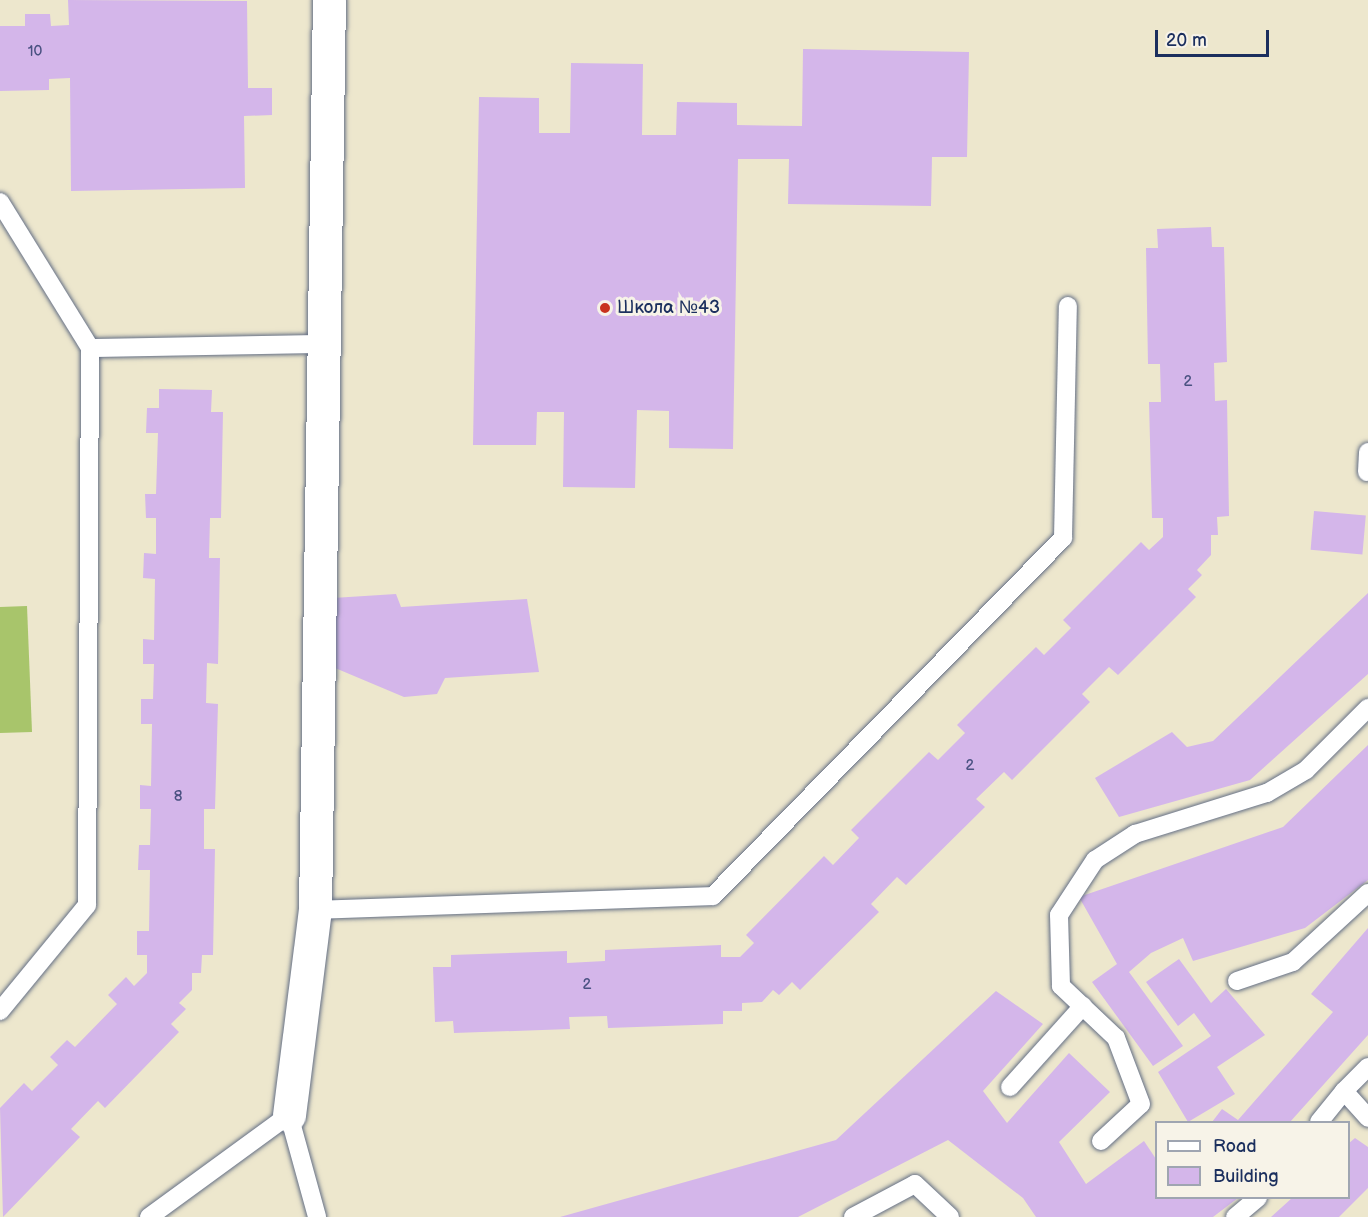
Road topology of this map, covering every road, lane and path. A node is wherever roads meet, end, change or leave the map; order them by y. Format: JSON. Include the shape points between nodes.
{"nodes":[{"id":1,"x":329,"y":0,"type":"edge"},
{"id":2,"x":0,"y":202,"type":"edge"},
{"id":3,"x":1068,"y":306,"type":"dead end"},
{"id":4,"x":322,"y":344,"type":"junction"},
{"id":5,"x":90,"y":348,"type":"junction"},
{"id":6,"x":1368,"y":452,"type":"edge"},
{"id":7,"x":1367,"y":472,"type":"edge"},
{"id":8,"x":1368,"y":708,"type":"edge"},
{"id":9,"x":1368,"y":893,"type":"edge"},
{"id":10,"x":315,"y":910,"type":"junction"},
{"id":11,"x":1237,"y":981,"type":"dead end"},
{"id":12,"x":1083,"y":1006,"type":"junction"},
{"id":13,"x":0,"y":1011,"type":"edge"},
{"id":14,"x":1368,"y":1067,"type":"edge"},
{"id":15,"x":1010,"y":1087,"type":"dead end"},
{"id":16,"x":1344,"y":1091,"type":"junction"},
{"id":17,"x":289,"y":1115,"type":"junction"},
{"id":18,"x":1368,"y":1118,"type":"edge"},
{"id":19,"x":1320,"y":1121,"type":"edge"},
{"id":20,"x":1101,"y":1141,"type":"dead end"},
{"id":21,"x":1256,"y":1199,"type":"edge"},
{"id":22,"x":149,"y":1217,"type":"edge"},
{"id":23,"x":317,"y":1217,"type":"edge"},
{"id":24,"x":853,"y":1217,"type":"edge"},
{"id":25,"x":950,"y":1217,"type":"edge"},
{"id":26,"x":1235,"y":1217,"type":"edge"}],
"edges":[{"from":1,"to":4,"type":"street"},
{"from":2,"to":5,"type":"lane"},
{"from":3,"to":10,"type":"lane","via":[[1063,538],[713,896]]},
{"from":4,"to":5,"type":"lane"},
{"from":4,"to":10,"type":"street"},
{"from":5,"to":13,"type":"lane","via":[[87,905]]},
{"from":6,"to":7,"type":"lane"},
{"from":8,"to":12,"type":"lane","via":[[1306,770],[1267,793],[1135,834],[1095,860],[1059,915],[1062,986]]},
{"from":9,"to":11,"type":"lane","via":[[1293,962]]},
{"from":10,"to":17,"type":"street"},
{"from":12,"to":15,"type":"lane"},
{"from":12,"to":20,"type":"lane","via":[[1116,1038],[1141,1104]]},
{"from":14,"to":16,"type":"lane"},
{"from":16,"to":18,"type":"lane"},
{"from":16,"to":19,"type":"lane"},
{"from":17,"to":22,"type":"lane"},
{"from":17,"to":23,"type":"lane"},
{"from":21,"to":26,"type":"lane"},
{"from":24,"to":25,"type":"lane","via":[[915,1184]]}]}
